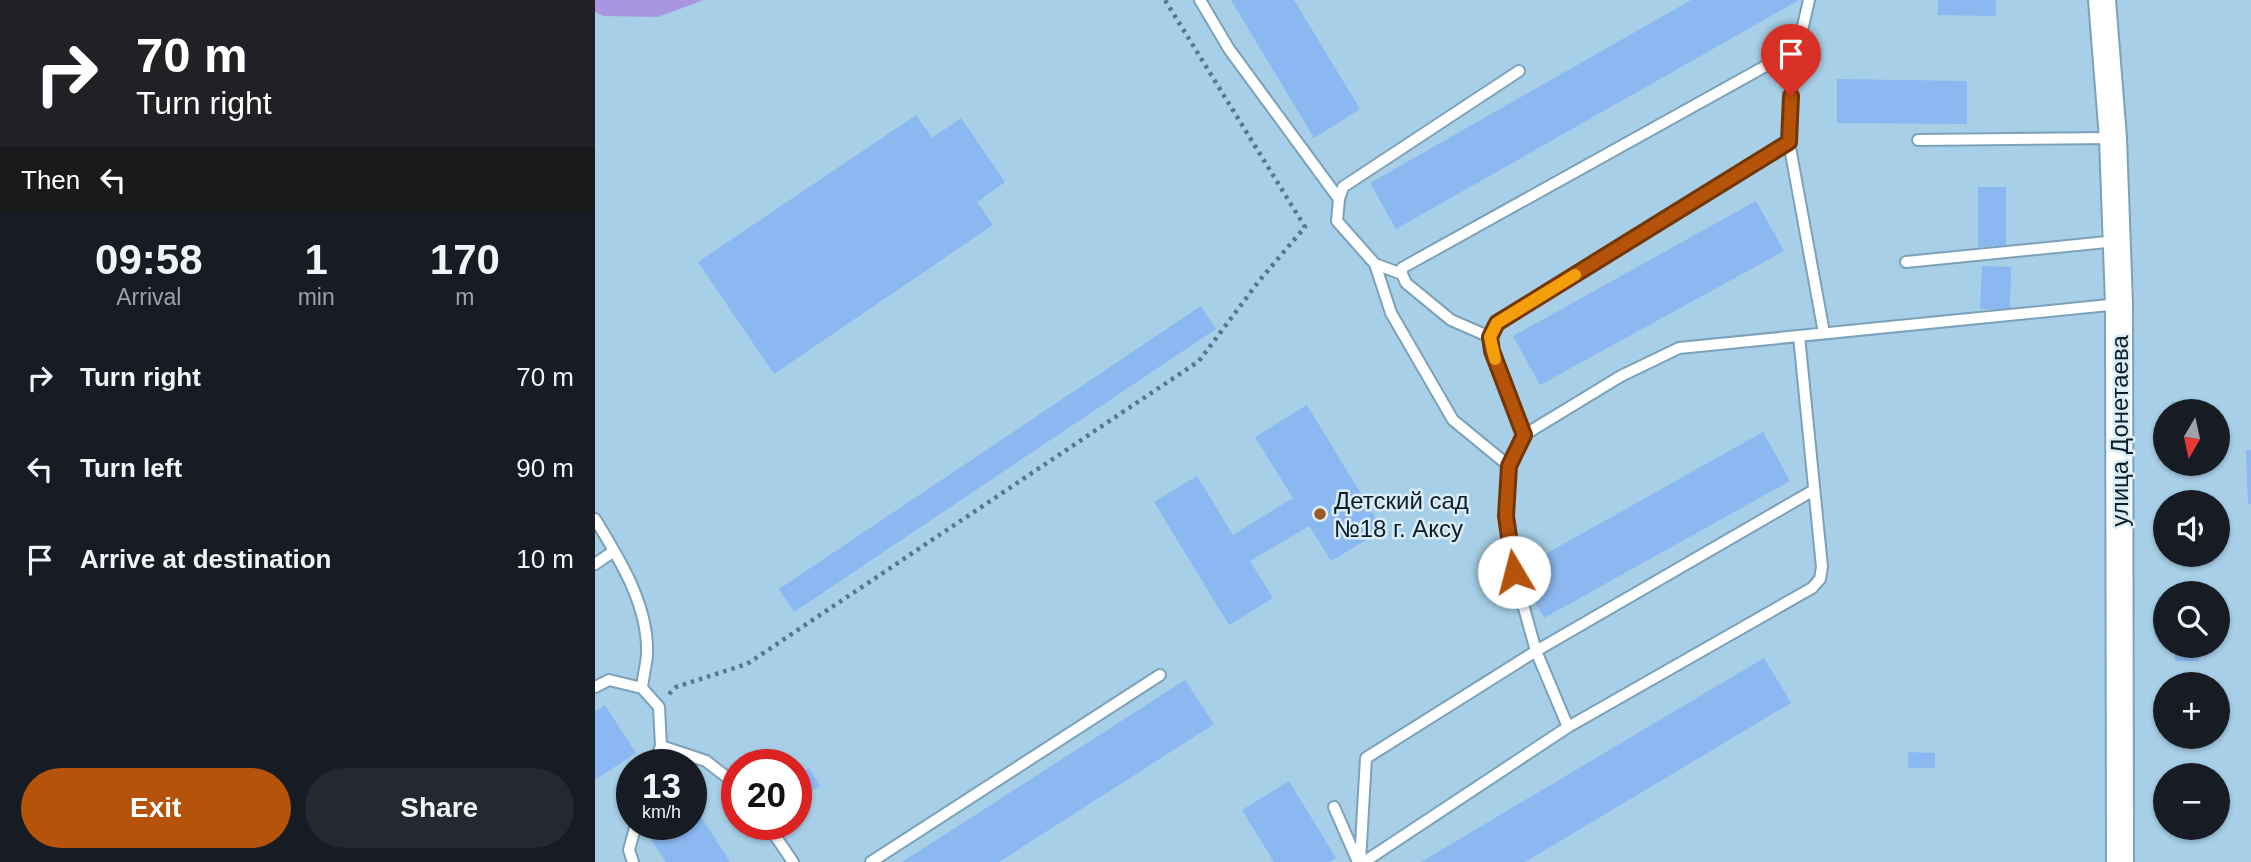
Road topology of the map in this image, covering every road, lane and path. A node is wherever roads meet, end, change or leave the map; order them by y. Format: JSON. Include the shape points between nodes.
{"nodes":[{"id":1,"x":1165,"y":0,"type":"edge"},
{"id":2,"x":1200,"y":0,"type":"edge"},
{"id":3,"x":1808,"y":0,"type":"edge"},
{"id":4,"x":2102,"y":0,"type":"edge"},
{"id":5,"x":1789,"y":53,"type":"junction"},
{"id":6,"x":1519,"y":71,"type":"dead end"},
{"id":7,"x":2113,"y":138,"type":"junction"},
{"id":8,"x":1917,"y":140,"type":"dead end"},
{"id":9,"x":1789,"y":142,"type":"junction"},
{"id":10,"x":1339,"y":199,"type":"junction"},
{"id":11,"x":2116,"y":241,"type":"junction"},
{"id":12,"x":1906,"y":262,"type":"dead end"},
{"id":13,"x":1375,"y":264,"type":"junction"},
{"id":14,"x":1402,"y":274,"type":"junction"},
{"id":15,"x":2119,"y":304,"type":"junction"},
{"id":16,"x":1823,"y":332,"type":"junction"},
{"id":17,"x":1799,"y":336,"type":"junction"},
{"id":18,"x":1490,"y":337,"type":"junction"},
{"id":19,"x":1524,"y":435,"type":"junction"},
{"id":20,"x":1509,"y":466,"type":"junction"},
{"id":21,"x":1814,"y":490,"type":"junction"},
{"id":22,"x":595,"y":519,"type":"edge"},
{"id":23,"x":614,"y":551,"type":"junction"},
{"id":24,"x":595,"y":564,"type":"edge"},
{"id":25,"x":1536,"y":651,"type":"junction"},
{"id":26,"x":1160,"y":675,"type":"dead end"},
{"id":27,"x":595,"y":687,"type":"edge"},
{"id":28,"x":642,"y":688,"type":"junction"},
{"id":29,"x":659,"y":707,"type":"junction"},
{"id":30,"x":1568,"y":727,"type":"junction"},
{"id":31,"x":661,"y":746,"type":"junction"},
{"id":32,"x":660,"y":749,"type":"edge"},
{"id":33,"x":721,"y":773,"type":"edge"},
{"id":34,"x":1334,"y":807,"type":"dead end"},
{"id":35,"x":632,"y":840,"type":"edge"},
{"id":36,"x":778,"y":840,"type":"edge"},
{"id":37,"x":633,"y":862,"type":"edge"},
{"id":38,"x":793,"y":862,"type":"edge"},
{"id":39,"x":871,"y":862,"type":"edge"},
{"id":40,"x":1361,"y":862,"type":"edge"},
{"id":41,"x":2120,"y":862,"type":"edge"}],
"edges":[{"from":1,"to":29,"type":"path","via":[[1305,227],[1199,361],[747,664],[676,687]]},
{"from":2,"to":10,"type":"lane","via":[[1229,49]]},
{"from":3,"to":5,"type":"lane","via":[[1803,26]]},
{"from":4,"to":7,"type":"street","name":"улица Донетаева"},
{"from":5,"to":9,"type":"lane"},
{"from":5,"to":14,"type":"lane","via":[[1402,268]]},
{"from":6,"to":10,"type":"lane","via":[[1343,187]]},
{"from":7,"to":8,"type":"lane"},
{"from":7,"to":11,"type":"street","name":"улица Донетаева"},
{"from":9,"to":16,"type":"lane"},
{"from":9,"to":18,"type":"lane","via":[[1497,323]]},
{"from":10,"to":13,"type":"lane","via":[[1337,221]]},
{"from":11,"to":12,"type":"lane"},
{"from":11,"to":15,"type":"street","name":"улица Донетаева"},
{"from":13,"to":14,"type":"lane"},
{"from":13,"to":20,"type":"lane","via":[[1391,313],[1453,420]]},
{"from":14,"to":18,"type":"lane","via":[[1406,283],[1451,320]]},
{"from":15,"to":16,"type":"lane"},
{"from":15,"to":41,"type":"street","name":"улица Донетаева"},
{"from":16,"to":17,"type":"lane"},
{"from":17,"to":19,"type":"lane","via":[[1679,348],[1621,376]]},
{"from":17,"to":21,"type":"lane"},
{"from":18,"to":19,"type":"lane"},
{"from":19,"to":20,"type":"lane"},
{"from":20,"to":25,"type":"lane","via":[[1506,516],[1514,572]]},
{"from":21,"to":25,"type":"lane"},
{"from":21,"to":30,"type":"lane","via":[[1822,568],[1812,588]]},
{"from":22,"to":23,"type":"lane"},
{"from":23,"to":24,"type":"lane"},
{"from":23,"to":28,"type":"lane","via":[[644,622],[647,655]]},
{"from":25,"to":30,"type":"lane"},
{"from":25,"to":40,"type":"lane","via":[[1366,758]]},
{"from":26,"to":39,"type":"lane"},
{"from":27,"to":28,"type":"lane","via":[[609,680]]},
{"from":28,"to":29,"type":"lane"},
{"from":29,"to":31,"type":"lane"},
{"from":30,"to":40,"type":"lane"},
{"from":31,"to":32,"type":"lane"},
{"from":31,"to":33,"type":"lane","via":[[706,761]]},
{"from":34,"to":40,"type":"lane"},
{"from":35,"to":37,"type":"lane"},
{"from":36,"to":38,"type":"lane"}]}
